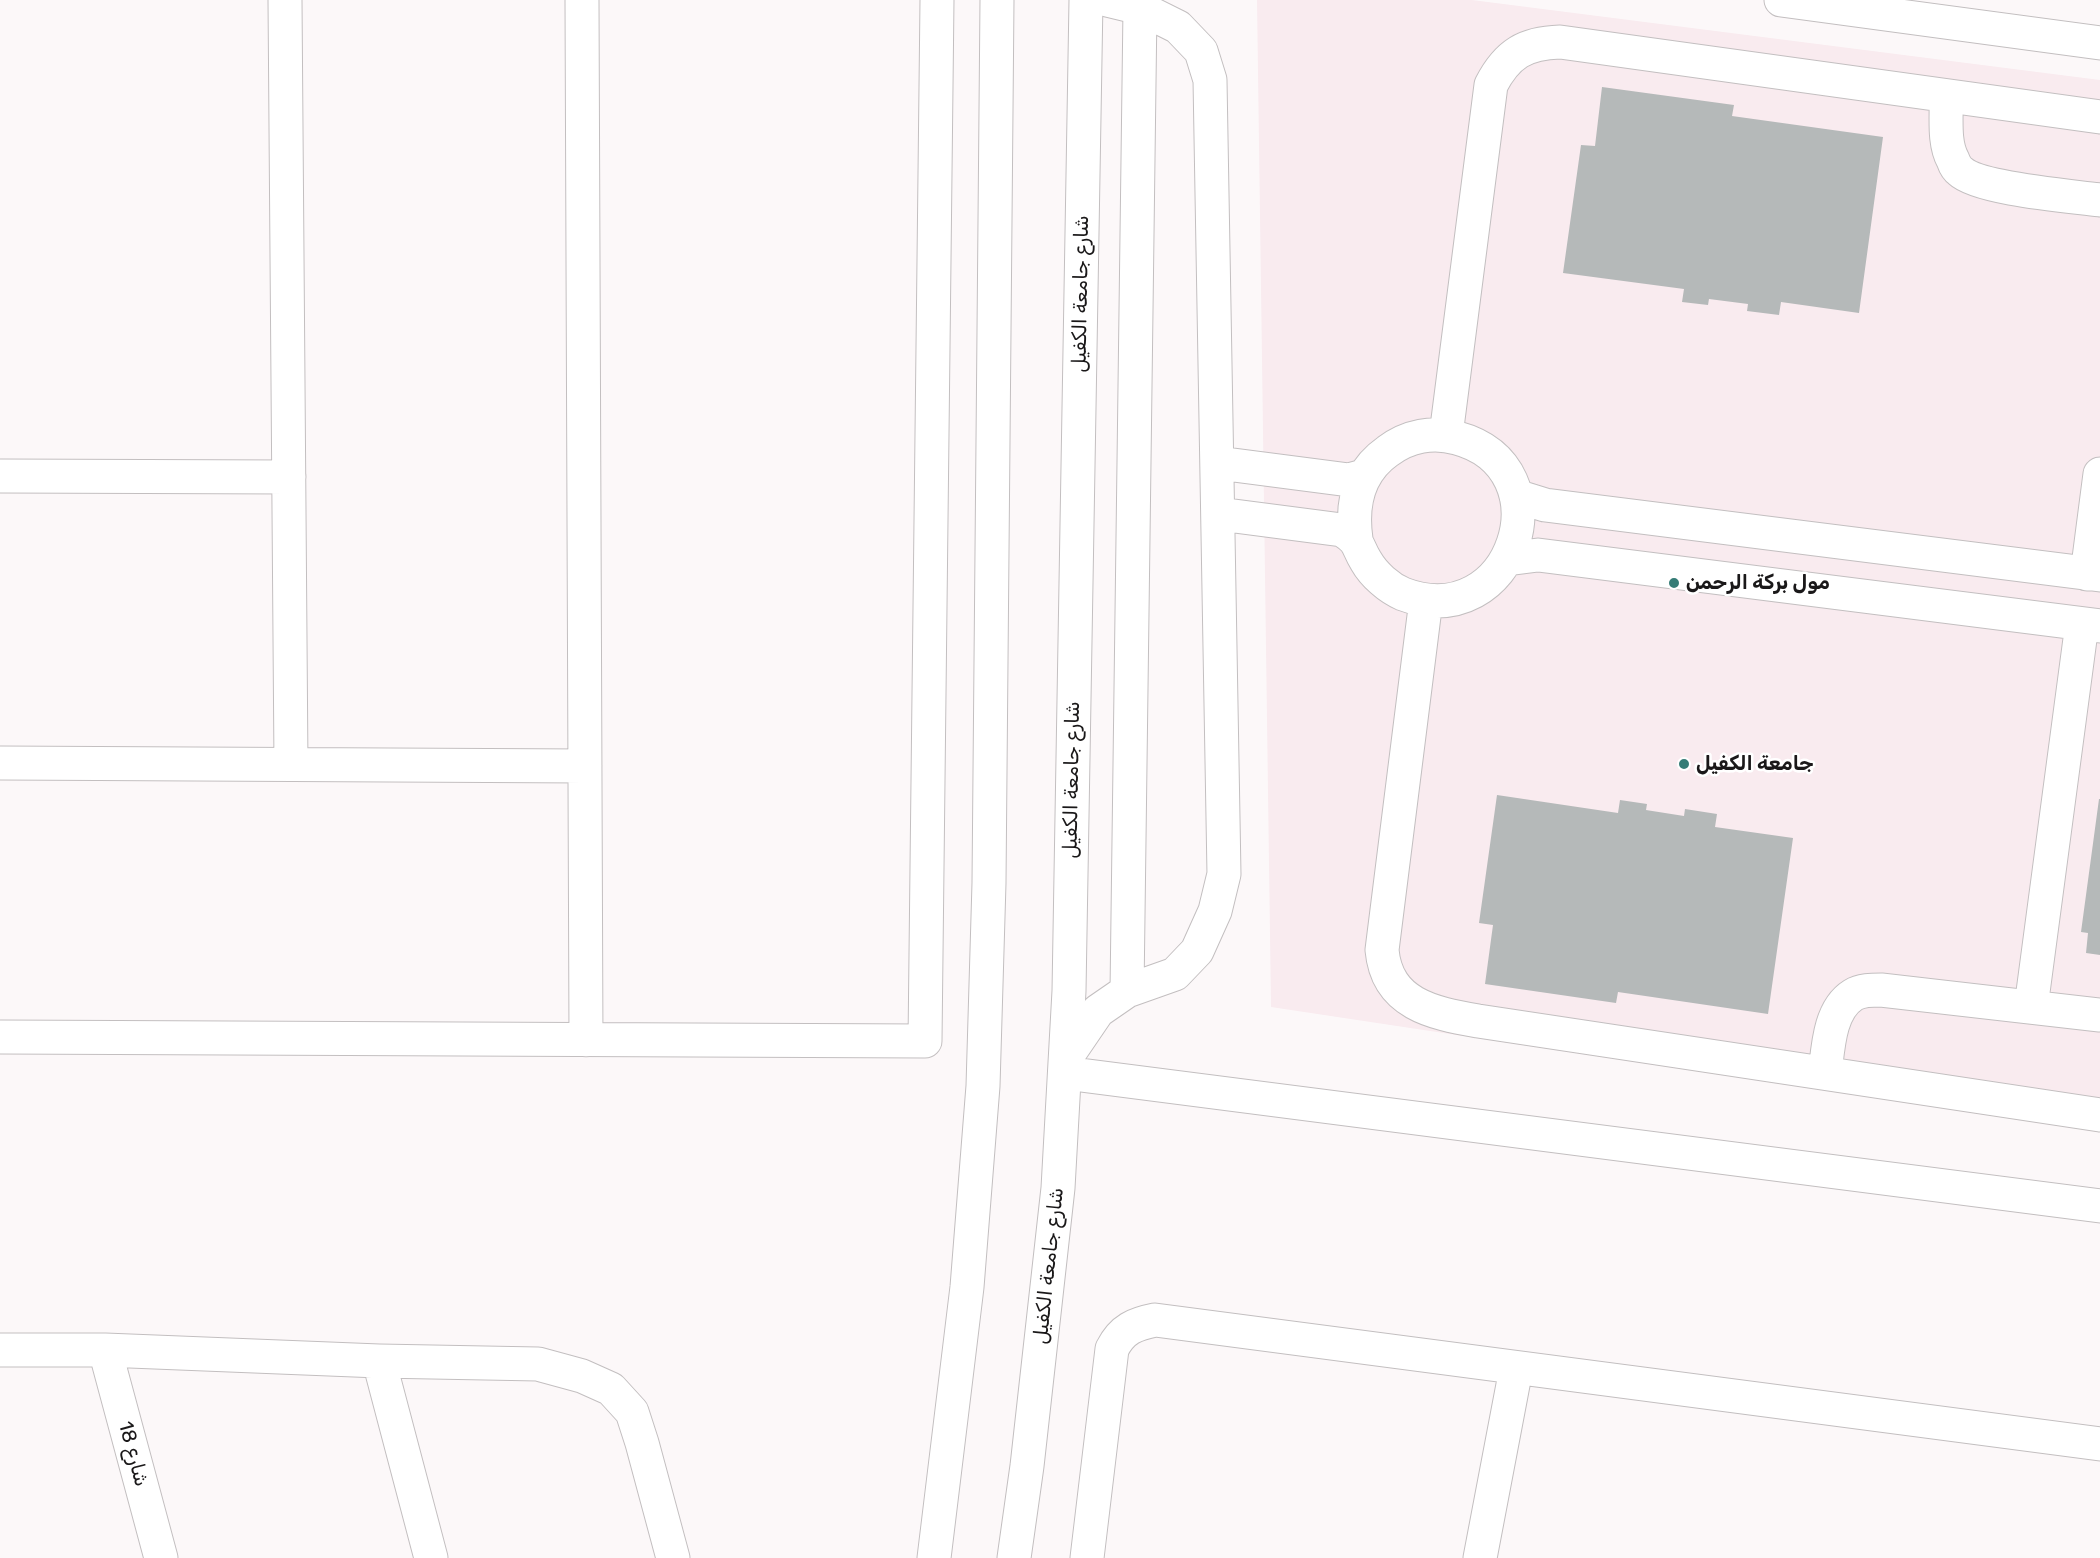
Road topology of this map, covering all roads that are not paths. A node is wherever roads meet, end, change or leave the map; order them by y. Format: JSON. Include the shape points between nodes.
{"nodes":[{"id":1,"x":285,"y":0,"type":"edge"},
{"id":2,"x":582,"y":0,"type":"edge"},
{"id":3,"x":938,"y":0,"type":"edge"},
{"id":4,"x":997,"y":0,"type":"edge"},
{"id":5,"x":1086,"y":0,"type":"edge"},
{"id":6,"x":1107,"y":0,"type":"edge"},
{"id":7,"x":1781,"y":0,"type":"edge"},
{"id":8,"x":1814,"y":2,"type":"edge"},
{"id":9,"x":1140,"y":8,"type":"junction"},
{"id":10,"x":2100,"y":43,"type":"edge"},
{"id":11,"x":1946,"y":96,"type":"junction"},
{"id":12,"x":2100,"y":117,"type":"edge"},
{"id":13,"x":2100,"y":200,"type":"edge"},
{"id":14,"x":1446,"y":435,"type":"junction"},
{"id":15,"x":1218,"y":463,"type":"junction"},
{"id":16,"x":2100,"y":474,"type":"edge"},
{"id":17,"x":0,"y":476,"type":"edge"},
{"id":18,"x":1364,"y":476,"type":"junction"},
{"id":19,"x":289,"y":477,"type":"junction"},
{"id":20,"x":1516,"y":495,"type":"junction"},
{"id":21,"x":1219,"y":514,"type":"junction"},
{"id":22,"x":1356,"y":539,"type":"junction"},
{"id":23,"x":1507,"y":559,"type":"junction"},
{"id":24,"x":2094,"y":575,"type":"edge"},
{"id":25,"x":1425,"y":600,"type":"junction"},
{"id":26,"x":2091,"y":625,"type":"edge"},
{"id":27,"x":0,"y":763,"type":"edge"},
{"id":28,"x":291,"y":764,"type":"junction"},
{"id":29,"x":585,"y":765,"type":"junction"},
{"id":30,"x":1127,"y":991,"type":"junction"},
{"id":31,"x":2031,"y":1007,"type":"junction"},
{"id":32,"x":2100,"y":1015,"type":"edge"},
{"id":33,"x":0,"y":1037,"type":"edge"},
{"id":34,"x":586,"y":1040,"type":"junction"},
{"id":35,"x":1065,"y":1066,"type":"junction"},
{"id":36,"x":1825,"y":1073,"type":"junction"},
{"id":37,"x":2100,"y":1115,"type":"edge"},
{"id":38,"x":2100,"y":1206,"type":"edge"},
{"id":39,"x":0,"y":1350,"type":"edge"},
{"id":40,"x":105,"y":1350,"type":"junction"},
{"id":41,"x":379,"y":1361,"type":"junction"},
{"id":42,"x":1516,"y":1369,"type":"junction"},
{"id":43,"x":2100,"y":1444,"type":"edge"},
{"id":44,"x":161,"y":1558,"type":"edge"},
{"id":45,"x":431,"y":1558,"type":"edge"},
{"id":46,"x":673,"y":1558,"type":"edge"},
{"id":47,"x":934,"y":1558,"type":"edge"},
{"id":48,"x":1014,"y":1558,"type":"edge"},
{"id":49,"x":1087,"y":1558,"type":"edge"},
{"id":50,"x":1480,"y":1558,"type":"edge"}],
"edges":[{"from":1,"to":19,"type":"street"},
{"from":2,"to":29,"type":"street"},
{"from":3,"to":34,"type":"street","via":[[925,1041]]},
{"from":4,"to":47,"type":"street","via":[[983,1086],[967,1287]]},
{"from":5,"to":35,"type":"street","name":"شارع جامعة الكفيل"},
{"from":6,"to":9,"type":"street"},
{"from":7,"to":8,"type":"street"},
{"from":8,"to":10,"type":"street"},
{"from":9,"to":15,"type":"street","via":[[1178,27],[1201,51],[1210,80]]},
{"from":9,"to":30,"type":"street"},
{"from":11,"to":12,"type":"street"},
{"from":11,"to":13,"type":"street","via":[[1947,140],[1951,158],[1960,171],[1997,186]]},
{"from":11,"to":14,"type":"street","via":[[1560,42],[1543,42],[1511,56],[1491,85]]},
{"from":14,"to":18,"type":"street","via":[[1422,435],[1399,443],[1379,457]]},
{"from":14,"to":20,"type":"street","via":[[1470,441],[1490,454],[1506,473]]},
{"from":15,"to":18,"type":"street","via":[[1349,480]]},
{"from":15,"to":21,"type":"street"},
{"from":16,"to":24,"type":"street"},
{"from":17,"to":19,"type":"street"},
{"from":18,"to":22,"type":"street","via":[[1353,518]]},
{"from":19,"to":28,"type":"street"},
{"from":20,"to":23,"type":"street","via":[[1516,539]]},
{"from":20,"to":24,"type":"street","via":[[1545,505]]},
{"from":21,"to":22,"type":"street","via":[[1342,530]]},
{"from":21,"to":30,"type":"street","via":[[1224,874],[1215,911],[1197,951],[1175,974]]},
{"from":22,"to":25,"type":"street","via":[[1366,561],[1382,580],[1402,593]]},
{"from":23,"to":25,"type":"street","via":[[1493,578],[1473,592]]},
{"from":23,"to":26,"type":"street","via":[[1538,555]]},
{"from":25,"to":36,"type":"street","via":[[1382,950],[1383,967],[1391,983],[1423,1008],[1447,1016]]},
{"from":26,"to":31,"type":"street"},
{"from":27,"to":28,"type":"street"},
{"from":28,"to":29,"type":"street"},
{"from":29,"to":34,"type":"street"},
{"from":30,"to":35,"type":"street","via":[[1098,1011]]},
{"from":31,"to":32,"type":"street"},
{"from":31,"to":36,"type":"street","via":[[1866,990],[1843,1004],[1830,1037]]},
{"from":33,"to":34,"type":"street"},
{"from":35,"to":38,"type":"street"},
{"from":35,"to":48,"type":"street","name":"شارع جامعة الكفيل","via":[[1056,1200]]},
{"from":36,"to":37,"type":"street"},
{"from":39,"to":40,"type":"street"},
{"from":40,"to":41,"type":"street"},
{"from":40,"to":44,"type":"street","name":"شارع 18"},
{"from":41,"to":45,"type":"street"},
{"from":41,"to":46,"type":"street","via":[[538,1364],[611,1389],[632,1412]]},
{"from":42,"to":43,"type":"street"},
{"from":42,"to":49,"type":"street","via":[[1177,1322],[1155,1320],[1133,1325],[1112,1348]]},
{"from":42,"to":50,"type":"street"}]}
